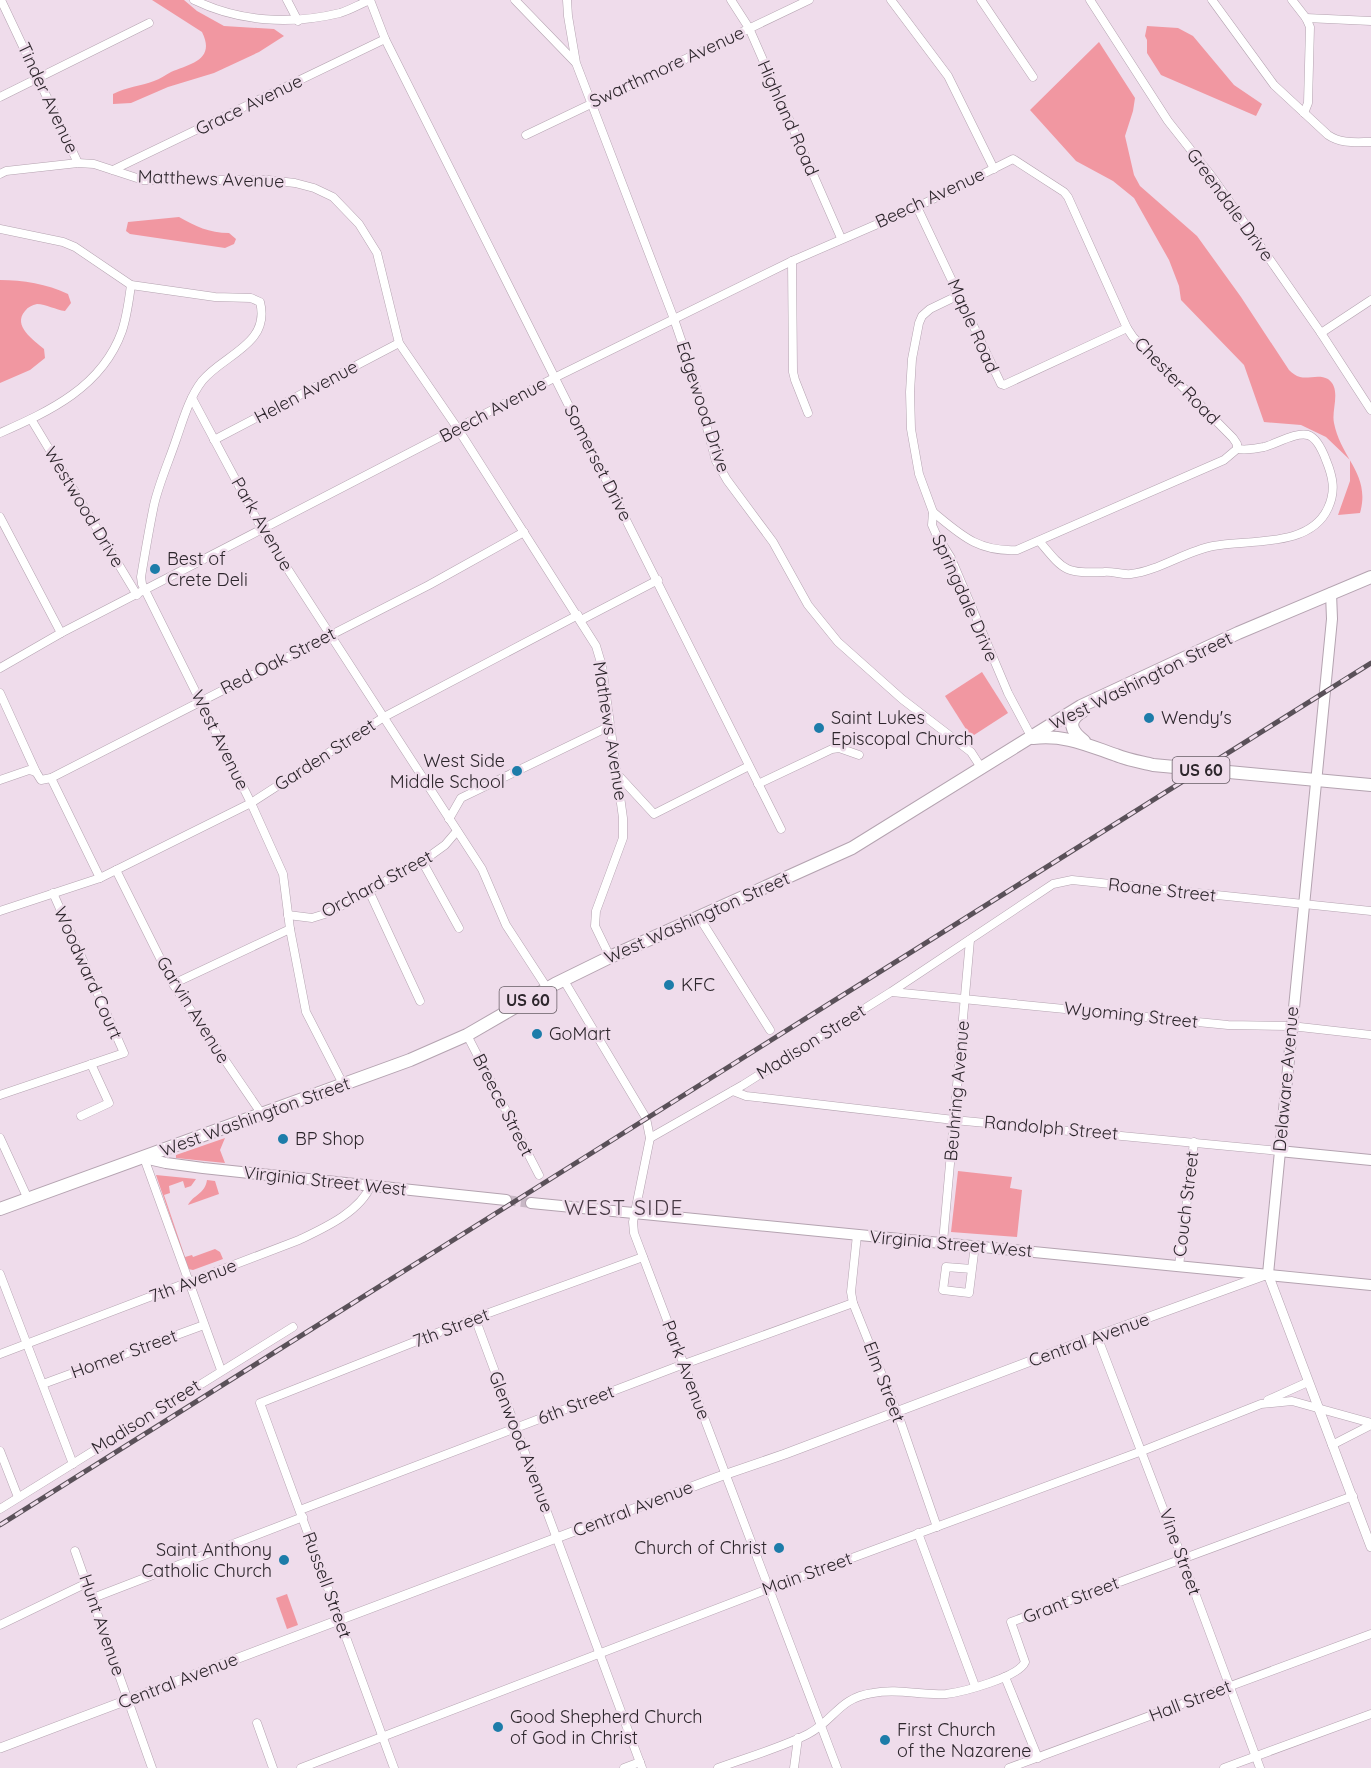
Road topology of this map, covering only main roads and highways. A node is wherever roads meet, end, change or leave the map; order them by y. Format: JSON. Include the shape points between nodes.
{"nodes":[{"id":1,"x":1371,"y":578,"type":"edge"},
{"id":2,"x":1331,"y":593,"type":"junction"},
{"id":3,"x":1115,"y":692,"type":"junction"},
{"id":4,"x":1032,"y":738,"type":"junction"},
{"id":5,"x":1090,"y":745,"type":"junction"},
{"id":6,"x":1315,"y":779,"type":"junction"},
{"id":7,"x":1371,"y":785,"type":"edge"},
{"id":8,"x":1279,"y":1151,"type":"junction"},
{"id":9,"x":144,"y":1158,"type":"junction"},
{"id":10,"x":1371,"y":1160,"type":"edge"},
{"id":11,"x":506,"y":1200,"type":"tunnel mouth"},
{"id":12,"x":531,"y":1203,"type":"tunnel mouth"},
{"id":13,"x":0,"y":1209,"type":"edge"},
{"id":14,"x":1268,"y":1274,"type":"junction"},
{"id":15,"x":1371,"y":1285,"type":"edge"}],
"edges":[{"from":1,"to":2,"type":"main road","name":"West Washington Street","number":"US 60"},
{"from":2,"to":3,"type":"main road","name":"West Washington Street","number":"US 60"},
{"from":2,"to":6,"type":"main road","name":"Delaware Avenue","via":[[1332,619]]},
{"from":3,"to":4,"type":"main road","name":"West Washington Street","number":"US 60","via":[[1081,706]]},
{"from":3,"to":5,"type":"main road","via":[[1074,719],[1073,731]]},
{"from":4,"to":5,"type":"main road","number":"US 60","via":[[1063,737]]},
{"from":4,"to":9,"type":"main road","name":"West Washington Street","number":"US 60","via":[[852,848],[610,957],[467,1035],[410,1060]]},
{"from":5,"to":6,"type":"main road","number":"US 60","via":[[1153,765]]},
{"from":6,"to":7,"type":"main road","number":"US 60"},
{"from":6,"to":8,"type":"main road","name":"Delaware Avenue"},
{"from":8,"to":10,"type":"main road","name":"Randolph Street"},
{"from":8,"to":14,"type":"main road","name":"Delaware Avenue"},
{"from":9,"to":11,"type":"main road","name":"Virginia Street West","via":[[202,1168]]},
{"from":9,"to":13,"type":"main road","name":"West Washington Street","number":"US 60"},
{"from":12,"to":14,"type":"main road","name":"Virginia Street West"},
{"from":14,"to":15,"type":"main road","name":"Virginia Street West"}]}
